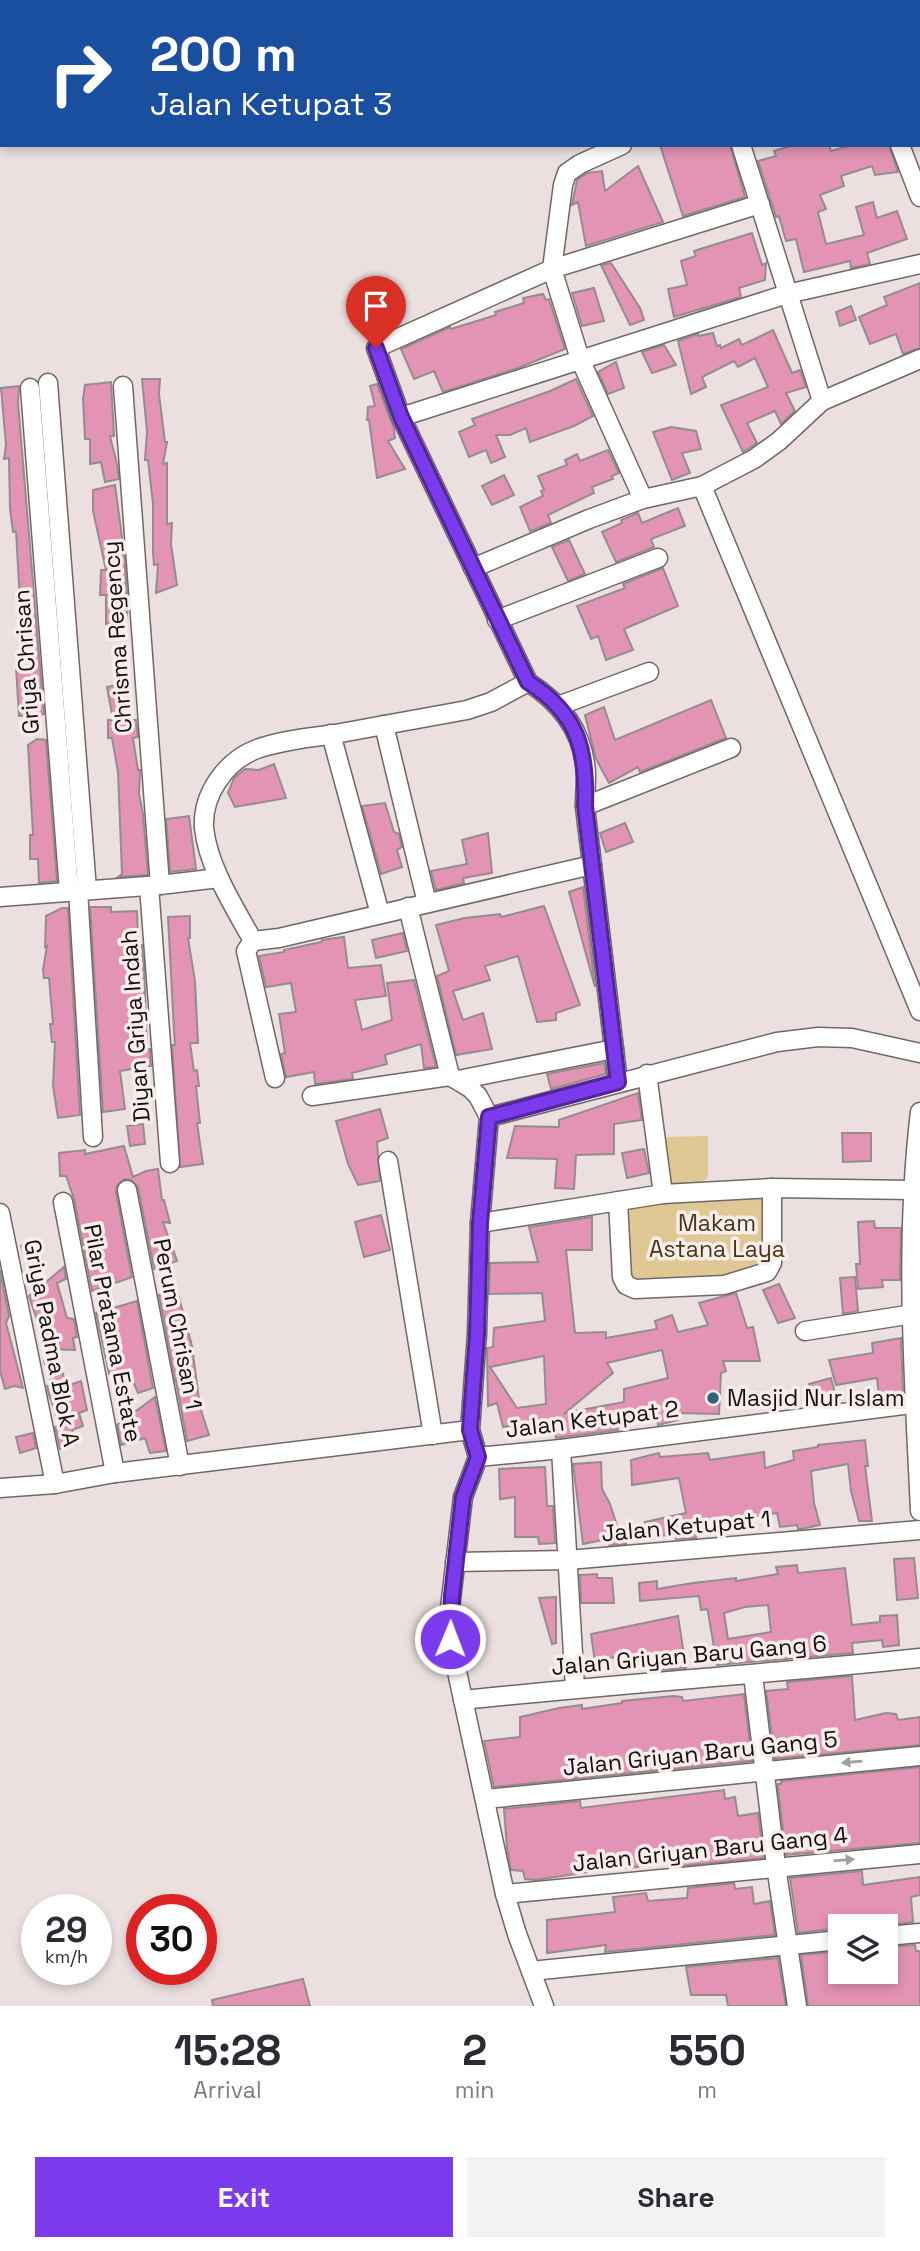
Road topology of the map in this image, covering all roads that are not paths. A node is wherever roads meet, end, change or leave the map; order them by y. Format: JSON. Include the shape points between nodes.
{"nodes":[{"id":1,"x":618,"y":147,"type":"edge"},
{"id":2,"x":742,"y":147,"type":"edge"},
{"id":3,"x":901,"y":147,"type":"edge"},
{"id":4,"x":920,"y":197,"type":"edge"},
{"id":5,"x":760,"y":204,"type":"junction"},
{"id":6,"x":920,"y":264,"type":"edge"},
{"id":7,"x":552,"y":269,"type":"junction"},
{"id":8,"x":787,"y":294,"type":"junction"},
{"id":9,"x":580,"y":359,"type":"junction"},
{"id":10,"x":920,"y":359,"type":"edge"},
{"id":11,"x":48,"y":383,"type":"dead end"},
{"id":12,"x":123,"y":386,"type":"dead end"},
{"id":13,"x":30,"y":388,"type":"dead end"},
{"id":14,"x":822,"y":401,"type":"junction"},
{"id":15,"x":401,"y":417,"type":"junction"},
{"id":16,"x":702,"y":486,"type":"junction"},
{"id":17,"x":643,"y":499,"type":"junction"},
{"id":18,"x":658,"y":558,"type":"dead end"},
{"id":19,"x":473,"y":568,"type":"junction"},
{"id":20,"x":498,"y":620,"type":"junction"},
{"id":21,"x":649,"y":672,"type":"dead end"},
{"id":22,"x":528,"y":682,"type":"junction"},
{"id":23,"x":558,"y":706,"type":"junction"},
{"id":24,"x":384,"y":725,"type":"junction"},
{"id":25,"x":331,"y":734,"type":"junction"},
{"id":26,"x":731,"y":748,"type":"dead end"},
{"id":27,"x":585,"y":806,"type":"junction"},
{"id":28,"x":592,"y":865,"type":"junction"},
{"id":29,"x":219,"y":878,"type":"junction"},
{"id":30,"x":155,"y":885,"type":"junction"},
{"id":31,"x":78,"y":890,"type":"junction"},
{"id":32,"x":0,"y":897,"type":"edge"},
{"id":33,"x":428,"y":903,"type":"junction"},
{"id":34,"x":408,"y":907,"type":"junction"},
{"id":35,"x":380,"y":914,"type":"junction"},
{"id":36,"x":253,"y":941,"type":"junction"},
{"id":37,"x":920,"y":1011,"type":"edge"},
{"id":38,"x":614,"y":1049,"type":"junction"},
{"id":39,"x":920,"y":1054,"type":"edge"},
{"id":40,"x":647,"y":1074,"type":"junction"},
{"id":41,"x":275,"y":1078,"type":"dead end"},
{"id":42,"x":454,"y":1078,"type":"junction"},
{"id":43,"x":618,"y":1082,"type":"junction"},
{"id":44,"x":312,"y":1096,"type":"dead end"},
{"id":45,"x":920,"y":1112,"type":"edge"},
{"id":46,"x":489,"y":1117,"type":"junction"},
{"id":47,"x":93,"y":1136,"type":"dead end"},
{"id":48,"x":388,"y":1161,"type":"dead end"},
{"id":49,"x":170,"y":1163,"type":"dead end"},
{"id":50,"x":772,"y":1188,"type":"junction"},
{"id":51,"x":127,"y":1190,"type":"dead end"},
{"id":52,"x":913,"y":1190,"type":"junction"},
{"id":53,"x":663,"y":1194,"type":"junction"},
{"id":54,"x":618,"y":1201,"type":"junction"},
{"id":55,"x":63,"y":1202,"type":"dead end"},
{"id":56,"x":0,"y":1213,"type":"edge"},
{"id":57,"x":915,"y":1214,"type":"edge"},
{"id":58,"x":480,"y":1223,"type":"junction"},
{"id":59,"x":913,"y":1314,"type":"junction"},
{"id":60,"x":805,"y":1331,"type":"dead end"},
{"id":61,"x":917,"y":1403,"type":"edge"},
{"id":62,"x":470,"y":1430,"type":"junction"},
{"id":63,"x":433,"y":1435,"type":"junction"},
{"id":64,"x":561,"y":1449,"type":"junction"},
{"id":65,"x":478,"y":1457,"type":"junction"},
{"id":66,"x":180,"y":1466,"type":"junction"},
{"id":67,"x":115,"y":1473,"type":"junction"},
{"id":68,"x":55,"y":1484,"type":"junction"},
{"id":69,"x":0,"y":1488,"type":"edge"},
{"id":70,"x":920,"y":1511,"type":"edge"},
{"id":71,"x":920,"y":1530,"type":"edge"},
{"id":72,"x":568,"y":1560,"type":"junction"},
{"id":73,"x":455,"y":1562,"type":"junction"},
{"id":74,"x":920,"y":1658,"type":"edge"},
{"id":75,"x":753,"y":1675,"type":"junction"},
{"id":76,"x":575,"y":1688,"type":"junction"},
{"id":77,"x":463,"y":1700,"type":"junction"},
{"id":78,"x":920,"y":1756,"type":"edge"},
{"id":79,"x":764,"y":1770,"type":"junction"},
{"id":80,"x":486,"y":1800,"type":"junction"},
{"id":81,"x":920,"y":1854,"type":"edge"},
{"id":82,"x":776,"y":1866,"type":"junction"},
{"id":83,"x":505,"y":1894,"type":"junction"},
{"id":84,"x":920,"y":1933,"type":"edge"},
{"id":85,"x":898,"y":1935,"type":"edge"},
{"id":86,"x":828,"y":1942,"type":"edge"},
{"id":87,"x":789,"y":1945,"type":"junction"},
{"id":88,"x":531,"y":1972,"type":"junction"},
{"id":89,"x":544,"y":2006,"type":"edge"},
{"id":90,"x":797,"y":2006,"type":"edge"}],
"edges":[{"from":1,"to":7,"type":"street","via":[[567,173]]},
{"from":2,"to":5,"type":"street"},
{"from":3,"to":4,"type":"street"},
{"from":5,"to":7,"type":"street"},
{"from":5,"to":8,"type":"street"},
{"from":6,"to":8,"type":"street"},
{"from":7,"to":9,"type":"street"},
{"from":7,"to":15,"type":"street","via":[[376,348]]},
{"from":8,"to":9,"type":"street"},
{"from":8,"to":14,"type":"street"},
{"from":9,"to":15,"type":"street"},
{"from":9,"to":17,"type":"street"},
{"from":10,"to":14,"type":"street"},
{"from":11,"to":31,"type":"street"},
{"from":12,"to":30,"type":"street","name":"Chrisma Regency"},
{"from":13,"to":31,"type":"street","name":"Griya Chrisan"},
{"from":14,"to":16,"type":"street","via":[[754,459]]},
{"from":15,"to":19,"type":"street"},
{"from":16,"to":17,"type":"street"},
{"from":16,"to":37,"type":"street"},
{"from":17,"to":19,"type":"street"},
{"from":18,"to":20,"type":"street"},
{"from":19,"to":20,"type":"street"},
{"from":20,"to":22,"type":"street"},
{"from":21,"to":23,"type":"street"},
{"from":22,"to":23,"type":"street"},
{"from":22,"to":24,"type":"street","via":[[477,707]]},
{"from":23,"to":27,"type":"street","via":[[581,743]]},
{"from":24,"to":25,"type":"street"},
{"from":24,"to":33,"type":"street"},
{"from":25,"to":29,"type":"street","via":[[256,749],[218,781],[206,799],[204,818]]},
{"from":25,"to":35,"type":"street"},
{"from":26,"to":27,"type":"street"},
{"from":27,"to":28,"type":"street"},
{"from":28,"to":33,"type":"street"},
{"from":28,"to":38,"type":"street"},
{"from":29,"to":30,"type":"street"},
{"from":29,"to":36,"type":"street"},
{"from":30,"to":31,"type":"street"},
{"from":30,"to":49,"type":"street","name":"Diyan Griya Indah"},
{"from":31,"to":32,"type":"street"},
{"from":31,"to":47,"type":"street"},
{"from":33,"to":34,"type":"street"},
{"from":34,"to":35,"type":"street"},
{"from":34,"to":42,"type":"street"},
{"from":35,"to":36,"type":"street"},
{"from":36,"to":41,"type":"street","via":[[246,951]]},
{"from":38,"to":42,"type":"street"},
{"from":38,"to":43,"type":"street"},
{"from":39,"to":40,"type":"street","via":[[852,1038],[818,1037],[776,1042]]},
{"from":40,"to":43,"type":"street"},
{"from":40,"to":53,"type":"street"},
{"from":42,"to":44,"type":"street"},
{"from":42,"to":46,"type":"street","via":[[478,1096]]},
{"from":43,"to":46,"type":"street"},
{"from":45,"to":52,"type":"street"},
{"from":46,"to":58,"type":"street"},
{"from":48,"to":63,"type":"street"},
{"from":50,"to":52,"type":"street"},
{"from":50,"to":53,"type":"street"},
{"from":50,"to":54,"type":"street","via":[[770,1268],[724,1285],[629,1287],[621,1277]]},
{"from":51,"to":66,"type":"street","name":"Perum Chrisan 1"},
{"from":52,"to":57,"type":"street"},
{"from":53,"to":54,"type":"street"},
{"from":54,"to":58,"type":"street"},
{"from":55,"to":67,"type":"street","name":"Pilar Pratama Estate"},
{"from":56,"to":68,"type":"street","name":"Griya Padma Blok A"},
{"from":57,"to":59,"type":"street"},
{"from":58,"to":62,"type":"street"},
{"from":59,"to":60,"type":"street"},
{"from":59,"to":61,"type":"street"},
{"from":61,"to":64,"type":"street","name":"Jalan Ketupat 2"},
{"from":61,"to":70,"type":"street"},
{"from":62,"to":63,"type":"street"},
{"from":62,"to":65,"type":"street"},
{"from":63,"to":66,"type":"street"},
{"from":64,"to":65,"type":"street","name":"Jalan Ketupat 2"},
{"from":64,"to":72,"type":"street"},
{"from":65,"to":73,"type":"street","via":[[463,1497]]},
{"from":66,"to":67,"type":"street"},
{"from":67,"to":68,"type":"street"},
{"from":68,"to":69,"type":"street"},
{"from":71,"to":72,"type":"street","name":"Jalan Ketupat 1"},
{"from":72,"to":73,"type":"street","name":"Jalan Ketupat 1"},
{"from":72,"to":76,"type":"street"},
{"from":73,"to":77,"type":"street","via":[[450,1639]]},
{"from":74,"to":75,"type":"street","name":"Jalan Griyan Baru Gang 6"},
{"from":75,"to":76,"type":"street","name":"Jalan Griyan Baru Gang 6"},
{"from":75,"to":79,"type":"street"},
{"from":76,"to":77,"type":"street","name":"Jalan Griyan Baru Gang 6"},
{"from":77,"to":80,"type":"street"},
{"from":78,"to":79,"type":"street","name":"Jalan Griyan Baru Gang 5","one_way":true},
{"from":79,"to":80,"type":"street","name":"Jalan Griyan Baru Gang 5"},
{"from":79,"to":82,"type":"street"},
{"from":80,"to":83,"type":"street"},
{"from":82,"to":81,"type":"street","name":"Jalan Griyan Baru Gang 4","one_way":true},
{"from":82,"to":83,"type":"street","name":"Jalan Griyan Baru Gang 4"},
{"from":82,"to":87,"type":"street"},
{"from":83,"to":88,"type":"street"},
{"from":84,"to":85,"type":"street"},
{"from":86,"to":87,"type":"street"},
{"from":87,"to":88,"type":"street"},
{"from":87,"to":90,"type":"street"},
{"from":88,"to":89,"type":"street"}]}
